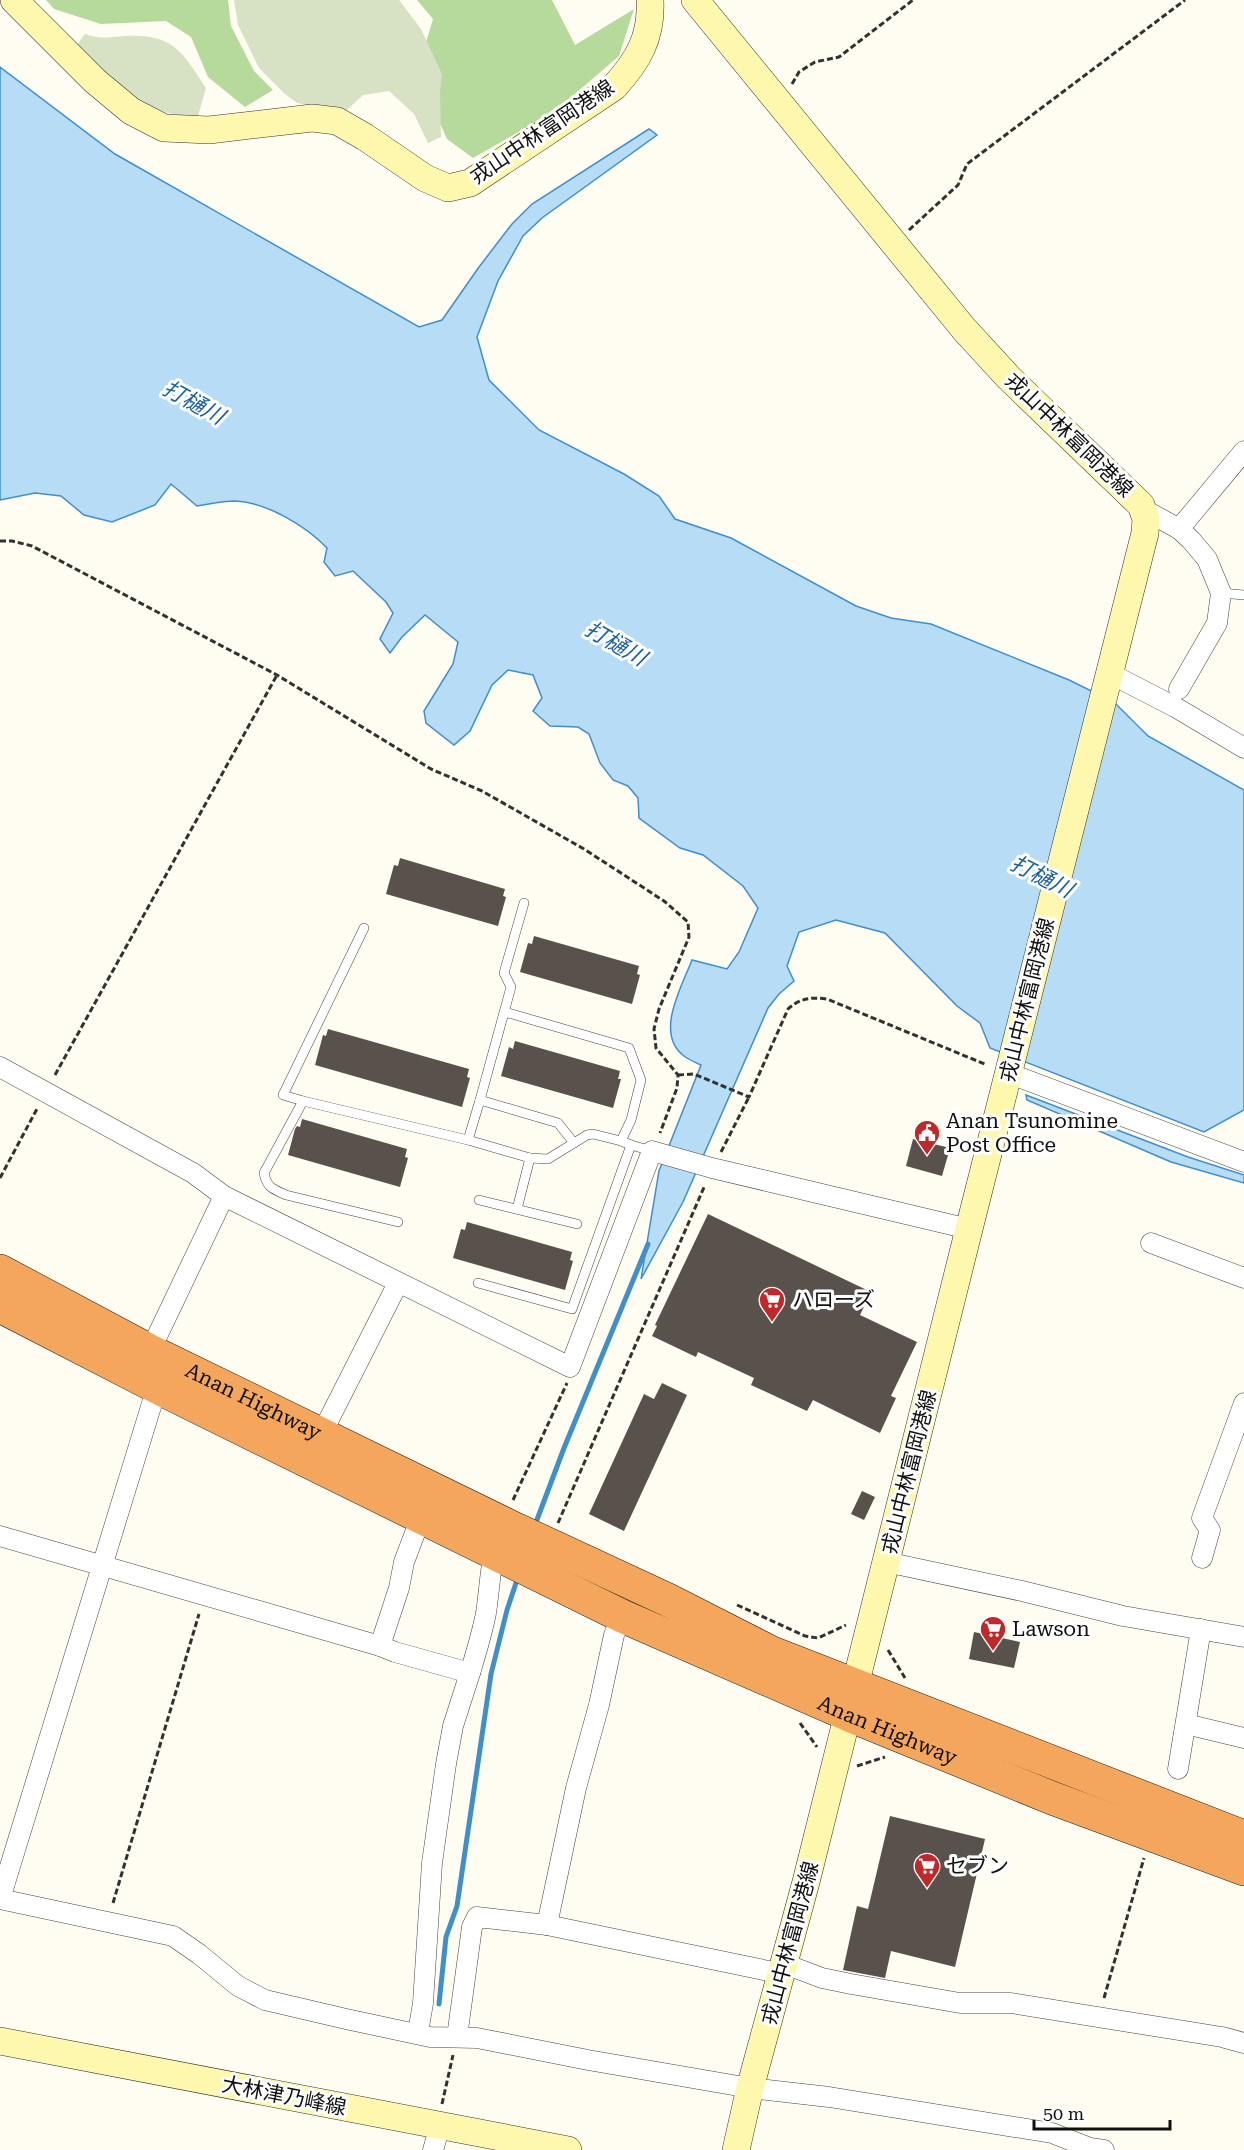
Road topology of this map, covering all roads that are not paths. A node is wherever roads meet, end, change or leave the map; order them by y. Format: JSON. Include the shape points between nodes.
{"nodes":[{"id":1,"x":14,"y":0,"type":"edge"},
{"id":2,"x":651,"y":0,"type":"edge"},
{"id":3,"x":695,"y":0,"type":"edge"},
{"id":4,"x":1244,"y":451,"type":"edge"},
{"id":5,"x":1143,"y":509,"type":"junction"},
{"id":6,"x":1184,"y":522,"type":"junction"},
{"id":7,"x":1221,"y":593,"type":"junction"},
{"id":8,"x":1244,"y":595,"type":"edge"},
{"id":9,"x":1108,"y":680,"type":"junction"},
{"id":10,"x":1179,"y":688,"type":"dead end"},
{"id":11,"x":1244,"y":748,"type":"edge"},
{"id":12,"x":524,"y":903,"type":"dead end"},
{"id":13,"x":364,"y":928,"type":"dead end"},
{"id":14,"x":505,"y":1012,"type":"junction"},
{"id":15,"x":0,"y":1067,"type":"edge"},
{"id":16,"x":1009,"y":1068,"type":"junction"},
{"id":17,"x":480,"y":1100,"type":"junction"},
{"id":18,"x":303,"y":1101,"type":"junction"},
{"id":19,"x":468,"y":1140,"type":"junction"},
{"id":20,"x":574,"y":1143,"type":"junction"},
{"id":21,"x":626,"y":1143,"type":"junction"},
{"id":22,"x":656,"y":1153,"type":"junction"},
{"id":23,"x":530,"y":1158,"type":"junction"},
{"id":24,"x":1244,"y":1162,"type":"edge"},
{"id":25,"x":224,"y":1196,"type":"junction"},
{"id":26,"x":479,"y":1200,"type":"dead end"},
{"id":27,"x":517,"y":1209,"type":"junction"},
{"id":28,"x":398,"y":1222,"type":"dead end"},
{"id":29,"x":577,"y":1224,"type":"dead end"},
{"id":30,"x":969,"y":1229,"type":"junction"},
{"id":31,"x":1151,"y":1243,"type":"dead end"},
{"id":32,"x":0,"y":1271,"type":"edge"},
{"id":33,"x":1244,"y":1278,"type":"edge"},
{"id":34,"x":398,"y":1283,"type":"junction"},
{"id":35,"x":478,"y":1283,"type":"dead end"},
{"id":36,"x":0,"y":1306,"type":"edge"},
{"id":37,"x":150,"y":1351,"type":"junction"},
{"id":38,"x":157,"y":1387,"type":"junction"},
{"id":39,"x":1244,"y":1403,"type":"edge"},
{"id":40,"x":321,"y":1435,"type":"junction"},
{"id":41,"x":421,"y":1517,"type":"junction"},
{"id":42,"x":0,"y":1536,"type":"edge"},
{"id":43,"x":502,"y":1539,"type":"junction"},
{"id":44,"x":1202,"y":1558,"type":"dead end"},
{"id":45,"x":886,"y":1562,"type":"junction"},
{"id":46,"x":101,"y":1566,"type":"junction"},
{"id":47,"x":622,"y":1616,"type":"junction"},
{"id":48,"x":1201,"y":1629,"type":"junction"},
{"id":49,"x":1244,"y":1637,"type":"edge"},
{"id":50,"x":380,"y":1646,"type":"junction"},
{"id":51,"x":470,"y":1673,"type":"junction"},
{"id":52,"x":852,"y":1700,"type":"junction"},
{"id":53,"x":1186,"y":1724,"type":"junction"},
{"id":54,"x":1244,"y":1738,"type":"edge"},
{"id":55,"x":1179,"y":1769,"type":"dead end"},
{"id":56,"x":1244,"y":1837,"type":"edge"},
{"id":57,"x":1244,"y":1869,"type":"edge"},
{"id":58,"x":0,"y":1899,"type":"edge"},
{"id":59,"x":547,"y":1925,"type":"junction"},
{"id":60,"x":784,"y":1969,"type":"junction"},
{"id":61,"x":418,"y":2033,"type":"junction"},
{"id":62,"x":458,"y":2037,"type":"junction"},
{"id":63,"x":0,"y":2042,"type":"edge"},
{"id":64,"x":1244,"y":2043,"type":"edge"},
{"id":65,"x":750,"y":2088,"type":"junction"},
{"id":66,"x":438,"y":2129,"type":"edge"},
{"id":67,"x":568,"y":2150,"type":"edge"},
{"id":68,"x":736,"y":2150,"type":"edge"},
{"id":69,"x":1104,"y":2150,"type":"edge"}],
"edges":[{"from":1,"to":2,"type":"main road","name":"戎山中林富岡港線","via":[[95,81],[131,111],[164,128],[209,130],[312,118],[337,121],[425,178],[448,188],[470,183],[614,87],[631,68],[646,39]]},
{"from":3,"to":5,"type":"main road","name":"戎山中林富岡港線","via":[[964,329]]},
{"from":4,"to":6,"type":"street"},
{"from":5,"to":6,"type":"street"},
{"from":5,"to":9,"type":"main road","name":"戎山中林富岡港線","via":[[1145,532]]},
{"from":6,"to":7,"type":"street","via":[[1207,559]]},
{"from":7,"to":8,"type":"lane"},
{"from":7,"to":10,"type":"street","via":[[1217,622]]},
{"from":9,"to":11,"type":"street","via":[[1175,707]]},
{"from":9,"to":16,"type":"main road","name":"戎山中林富岡港線"},
{"from":12,"to":14,"type":"lane","via":[[504,973],[511,987]]},
{"from":13,"to":18,"type":"lane","via":[[283,1095]]},
{"from":14,"to":17,"type":"lane"},
{"from":14,"to":21,"type":"lane","via":[[628,1048],[641,1080]]},
{"from":15,"to":25,"type":"street","via":[[193,1173]]},
{"from":16,"to":24,"type":"street"},
{"from":16,"to":30,"type":"main road","name":"戎山中林富岡港線"},
{"from":17,"to":19,"type":"lane"},
{"from":17,"to":20,"type":"lane","via":[[558,1123]]},
{"from":18,"to":19,"type":"lane"},
{"from":18,"to":28,"type":"lane","via":[[264,1173],[266,1183],[286,1195]]},
{"from":19,"to":23,"type":"lane"},
{"from":20,"to":21,"type":"lane","via":[[593,1134]]},
{"from":20,"to":23,"type":"lane","via":[[549,1159]]},
{"from":21,"to":22,"type":"lane"},
{"from":21,"to":35,"type":"lane","via":[[572,1309]]},
{"from":22,"to":30,"type":"street"},
{"from":22,"to":34,"type":"street","via":[[570,1367]]},
{"from":23,"to":27,"type":"lane"},
{"from":25,"to":34,"type":"street"},
{"from":25,"to":37,"type":"street"},
{"from":26,"to":27,"type":"lane"},
{"from":27,"to":29,"type":"lane"},
{"from":30,"to":45,"type":"main road","name":"戎山中林富岡港線"},
{"from":31,"to":33,"type":"street"},
{"from":32,"to":37,"type":"highway","name":"Anan Highway"},
{"from":34,"to":40,"type":"street"},
{"from":36,"to":38,"type":"highway","name":"Anan Highway"},
{"from":37,"to":38,"type":"street"},
{"from":37,"to":40,"type":"highway","name":"Anan Highway"},
{"from":38,"to":41,"type":"highway","name":"Anan Highway"},
{"from":38,"to":46,"type":"street"},
{"from":39,"to":44,"type":"street","via":[[1202,1518],[1210,1530]]},
{"from":40,"to":43,"type":"highway","name":"Anan Highway"},
{"from":41,"to":43,"type":"highway","name":"Anan Highway"},
{"from":41,"to":50,"type":"street"},
{"from":42,"to":46,"type":"street"},
{"from":43,"to":47,"type":"highway","name":"Anan Highway","via":[[539,1574]]},
{"from":43,"to":51,"type":"street","via":[[488,1581],[486,1611]]},
{"from":43,"to":52,"type":"highway","name":"Anan Highway","via":[[551,1532]]},
{"from":45,"to":48,"type":"street","via":[[1123,1616]]},
{"from":45,"to":52,"type":"main road","name":"戎山中林富岡港線"},
{"from":46,"to":50,"type":"street"},
{"from":46,"to":58,"type":"street"},
{"from":47,"to":52,"type":"highway","name":"Anan Highway"},
{"from":47,"to":59,"type":"street","via":[[576,1788]]},
{"from":48,"to":49,"type":"street"},
{"from":48,"to":53,"type":"street"},
{"from":50,"to":51,"type":"street"},
{"from":51,"to":61,"type":"street","via":[[453,1726],[444,1775],[432,1863]]},
{"from":52,"to":56,"type":"highway","name":"Anan Highway"},
{"from":52,"to":57,"type":"highway","name":"Anan Highway","via":[[1052,1798]]},
{"from":52,"to":60,"type":"main road","name":"戎山中林富岡港線"},
{"from":53,"to":54,"type":"street"},
{"from":53,"to":55,"type":"street"},
{"from":58,"to":61,"type":"street","via":[[173,1936],[238,1986],[265,2000]]},
{"from":59,"to":60,"type":"street"},
{"from":59,"to":62,"type":"street","via":[[477,1917],[472,1927]]},
{"from":60,"to":64,"type":"street","via":[[960,2003],[1011,2003]]},
{"from":60,"to":65,"type":"main road","name":"戎山中林富岡港線"},
{"from":61,"to":62,"type":"street","via":[[441,2039]]},
{"from":62,"to":65,"type":"street"},
{"from":63,"to":66,"type":"main road","name":"大林津乃峰線"},
{"from":65,"to":68,"type":"main road","name":"戎山中林富岡港線"},
{"from":65,"to":69,"type":"street","via":[[1052,2133]]},
{"from":66,"to":67,"type":"main road","name":"大林津乃峰線"}]}
